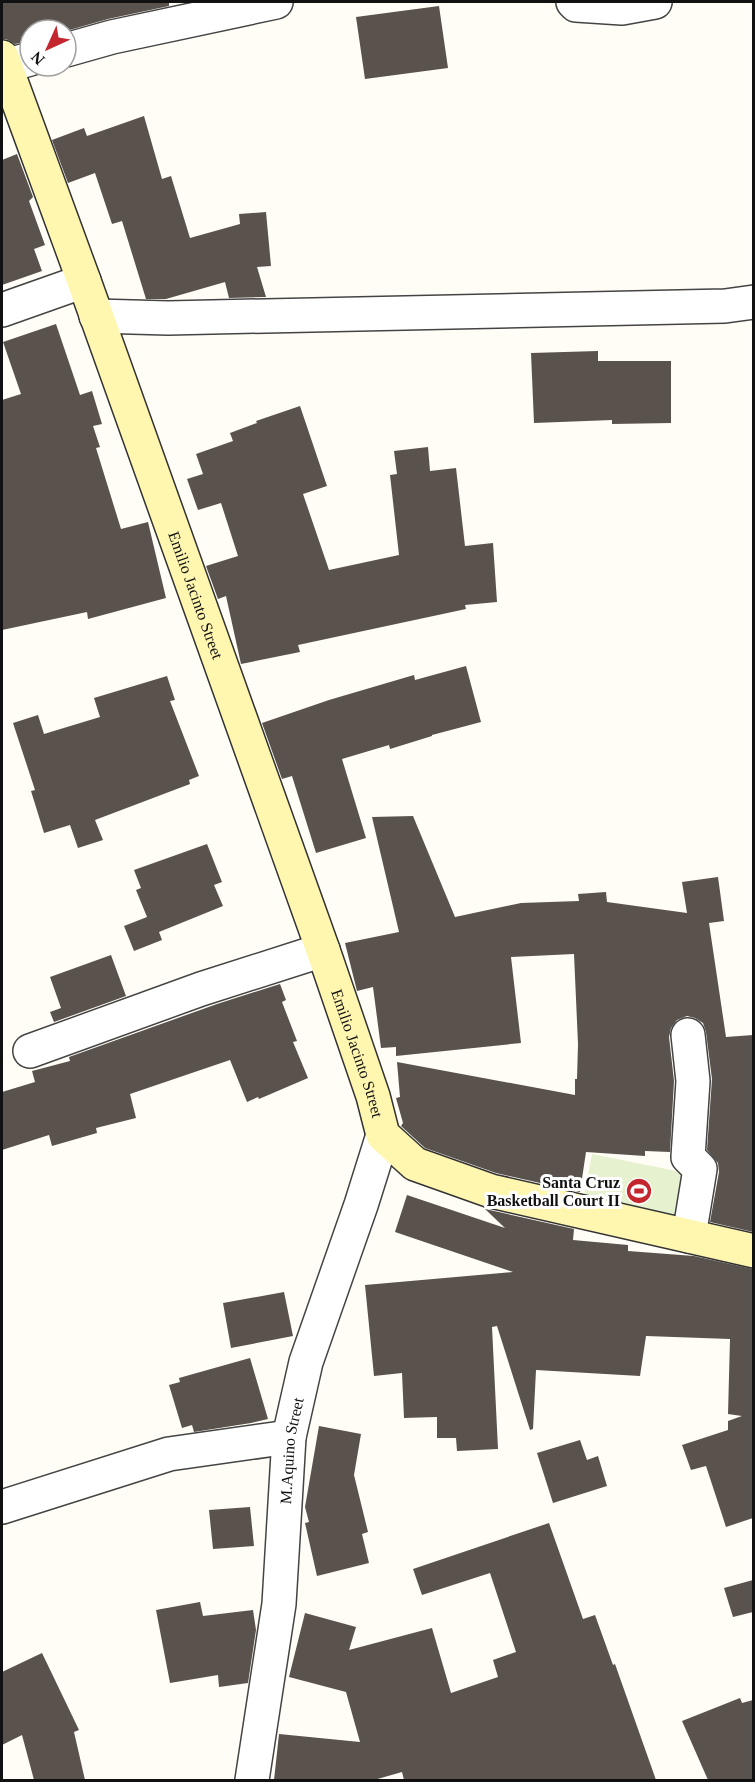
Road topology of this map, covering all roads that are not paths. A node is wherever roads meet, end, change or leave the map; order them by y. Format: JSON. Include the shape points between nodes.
{"nodes":[{"id":1,"x":276,"y":2,"type":"edge"},
{"id":2,"x":573,"y":2,"type":"edge"},
{"id":3,"x":655,"y":2,"type":"edge"},
{"id":4,"x":78,"y":47,"type":"edge"},
{"id":5,"x":12,"y":61,"type":"edge"},
{"id":6,"x":84,"y":281,"type":"junction"},
{"id":7,"x":753,"y":302,"type":"edge"},
{"id":8,"x":2,"y":310,"type":"edge"},
{"id":9,"x":96,"y":316,"type":"junction"},
{"id":10,"x":323,"y":950,"type":"junction"},
{"id":11,"x":688,"y":1035,"type":"dead end"},
{"id":12,"x":30,"y":1051,"type":"dead end"},
{"id":13,"x":383,"y":1134,"type":"junction"},
{"id":14,"x":689,"y":1236,"type":"junction"},
{"id":15,"x":753,"y":1251,"type":"edge"},
{"id":16,"x":289,"y":1437,"type":"junction"},
{"id":17,"x":2,"y":1507,"type":"edge"},
{"id":18,"x":252,"y":1780,"type":"edge"}],
"edges":[{"from":1,"to":4,"type":"street"},
{"from":2,"to":3,"type":"street","via":[[622,8]]},
{"from":5,"to":6,"type":"street","name":"Emilio Jacinto Street"},
{"from":6,"to":8,"type":"street"},
{"from":6,"to":9,"type":"street","name":"Emilio Jacinto Street"},
{"from":7,"to":9,"type":"street","via":[[168,318]]},
{"from":9,"to":10,"type":"street","name":"Emilio Jacinto Street"},
{"from":10,"to":12,"type":"street"},
{"from":10,"to":13,"type":"street","name":"Emilio Jacinto Street"},
{"from":11,"to":14,"type":"street","via":[[693,1081],[688,1157],[700,1169]]},
{"from":13,"to":14,"type":"street","via":[[415,1164],[491,1191]]},
{"from":13,"to":16,"type":"street","name":"M.Aquino Street","via":[[306,1362]]},
{"from":14,"to":15,"type":"street"},
{"from":16,"to":17,"type":"street","via":[[169,1454]]},
{"from":16,"to":18,"type":"street","name":"M.Aquino Street","via":[[279,1604]]}]}
